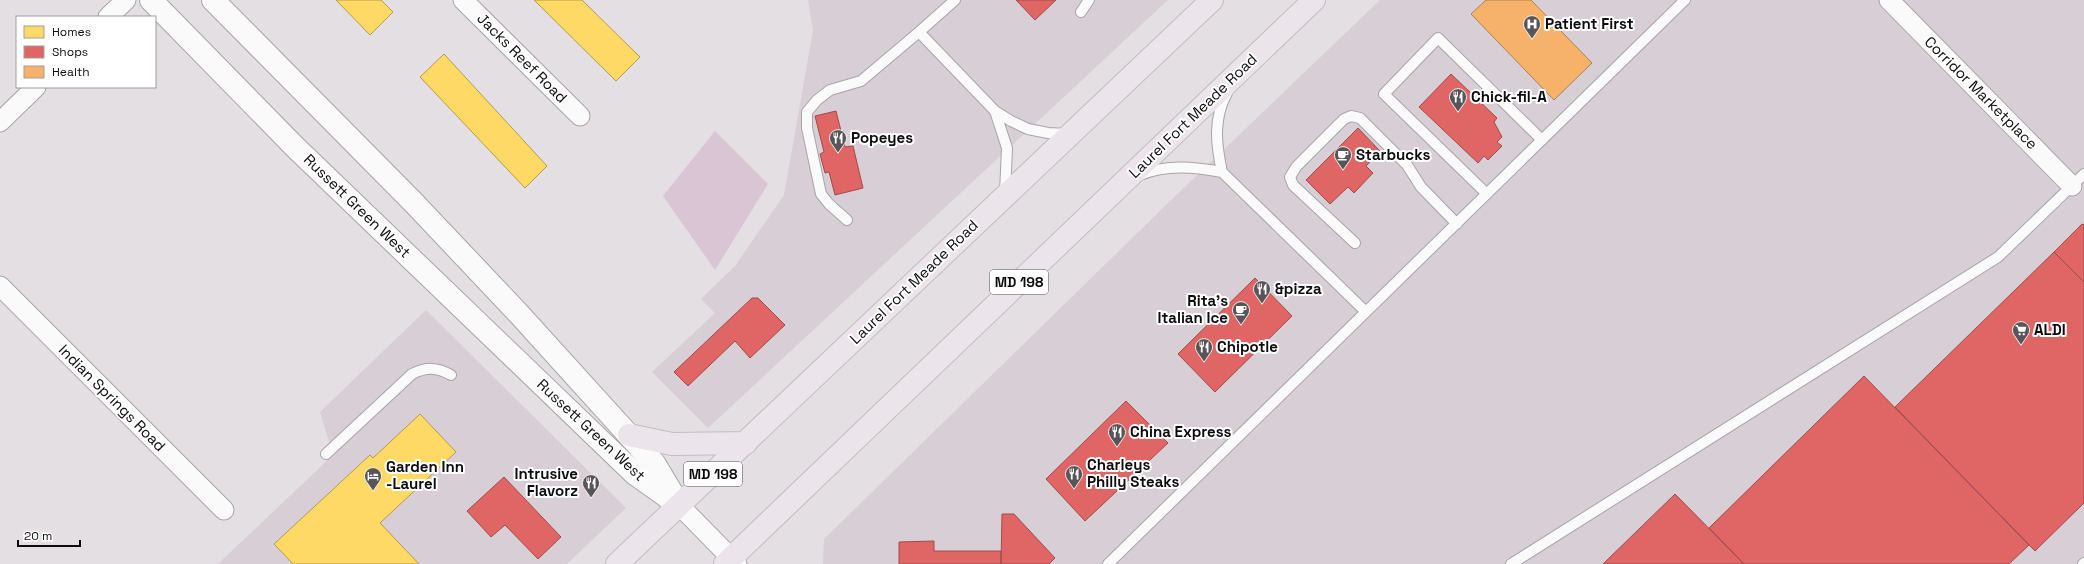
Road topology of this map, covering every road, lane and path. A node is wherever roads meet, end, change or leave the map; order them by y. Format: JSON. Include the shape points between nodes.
{"nodes":[{"id":1,"x":126,"y":0,"type":"edge"},
{"id":2,"x":151,"y":0,"type":"edge"},
{"id":3,"x":213,"y":0,"type":"edge"},
{"id":4,"x":463,"y":0,"type":"edge"},
{"id":5,"x":955,"y":0,"type":"edge"},
{"id":6,"x":1089,"y":0,"type":"edge"},
{"id":7,"x":1212,"y":0,"type":"edge"},
{"id":8,"x":1314,"y":0,"type":"edge"},
{"id":9,"x":1889,"y":0,"type":"edge"},
{"id":10,"x":1680,"y":2,"type":"edge"},
{"id":11,"x":1081,"y":12,"type":"dead end"},
{"id":12,"x":109,"y":16,"type":"edge"},
{"id":13,"x":919,"y":32,"type":"junction"},
{"id":14,"x":1237,"y":72,"type":"junction"},
{"id":15,"x":35,"y":88,"type":"edge"},
{"id":16,"x":995,"y":111,"type":"junction"},
{"id":17,"x":580,"y":116,"type":"dead end"},
{"id":18,"x":0,"y":122,"type":"edge"},
{"id":19,"x":1072,"y":134,"type":"junction"},
{"id":20,"x":1542,"y":140,"type":"junction"},
{"id":21,"x":1222,"y":172,"type":"junction"},
{"id":22,"x":2078,"y":180,"type":"edge"},
{"id":23,"x":1125,"y":181,"type":"junction"},
{"id":24,"x":1487,"y":194,"type":"junction"},
{"id":25,"x":1005,"y":197,"type":"junction"},
{"id":26,"x":847,"y":220,"type":"dead end"},
{"id":27,"x":1456,"y":224,"type":"junction"},
{"id":28,"x":1355,"y":243,"type":"dead end"},
{"id":29,"x":0,"y":286,"type":"edge"},
{"id":30,"x":1366,"y":312,"type":"junction"},
{"id":31,"x":451,"y":375,"type":"dead end"},
{"id":32,"x":629,"y":436,"type":"junction"},
{"id":33,"x":746,"y":443,"type":"junction"},
{"id":34,"x":326,"y":454,"type":"dead end"},
{"id":35,"x":680,"y":506,"type":"junction"},
{"id":36,"x":224,"y":510,"type":"dead end"},
{"id":37,"x":731,"y":562,"type":"edge"},
{"id":38,"x":617,"y":564,"type":"edge"},
{"id":39,"x":1108,"y":564,"type":"edge"},
{"id":40,"x":1511,"y":564,"type":"edge"}],
"edges":[{"from":1,"to":12,"type":"street"},
{"from":2,"to":35,"type":"street","name":"Russett Green West","via":[[295,146],[635,474]]},
{"from":3,"to":32,"type":"street","name":"Russett Green West","via":[[414,203]]},
{"from":4,"to":17,"type":"street","name":"Jacks Reef Road"},
{"from":5,"to":13,"type":"lane"},
{"from":6,"to":11,"type":"lane"},
{"from":7,"to":19,"type":"main road","name":"Laurel Fort Meade Road","number":"MD 198"},
{"from":8,"to":14,"type":"main road","name":"Laurel Fort Meade Road","number":"MD 198"},
{"from":9,"to":22,"type":"street","name":"Corridor Marketplace"},
{"from":10,"to":20,"type":"lane"},
{"from":13,"to":16,"type":"lane"},
{"from":13,"to":26,"type":"lane","via":[[861,81],[830,90],[807,112],[807,128],[821,194]]},
{"from":14,"to":21,"type":"lane","via":[[1219,108],[1216,146]]},
{"from":14,"to":23,"type":"main road","name":"Laurel Fort Meade Road","number":"MD 198"},
{"from":15,"to":18,"type":"street"},
{"from":16,"to":19,"type":"lane","via":[[1028,129]]},
{"from":16,"to":25,"type":"lane","via":[[1007,148]]},
{"from":19,"to":25,"type":"main road","name":"Laurel Fort Meade Road","number":"MD 198"},
{"from":20,"to":24,"type":"lane"},
{"from":20,"to":24,"type":"lane","via":[[1438,38],[1384,94]]},
{"from":21,"to":23,"type":"lane","via":[[1196,167],[1156,168]]},
{"from":21,"to":30,"type":"lane"},
{"from":22,"to":40,"type":"lane","via":[[1998,258]]},
{"from":23,"to":37,"type":"main road","name":"Laurel Fort Meade Road","number":"MD 198"},
{"from":24,"to":27,"type":"lane"},
{"from":25,"to":33,"type":"main road","name":"Laurel Fort Meade Road","number":"MD 198"},
{"from":27,"to":28,"type":"lane","via":[[1421,187],[1407,166],[1360,118],[1351,116],[1344,119],[1296,167],[1290,177],[1293,185]]},
{"from":27,"to":30,"type":"lane"},
{"from":29,"to":36,"type":"street","name":"Indian Springs Road"},
{"from":30,"to":39,"type":"lane"},
{"from":31,"to":34,"type":"lane","via":[[430,368],[412,374]]},
{"from":32,"to":33,"type":"main road","via":[[672,444]]},
{"from":32,"to":35,"type":"street","name":"Russett Green West","via":[[654,463]]},
{"from":33,"to":35,"type":"main road","name":"Laurel Fort Meade Road","number":"MD 198"},
{"from":35,"to":37,"type":"street"},
{"from":35,"to":38,"type":"main road","name":"Laurel Fort Meade Road","number":"MD 198"}]}
